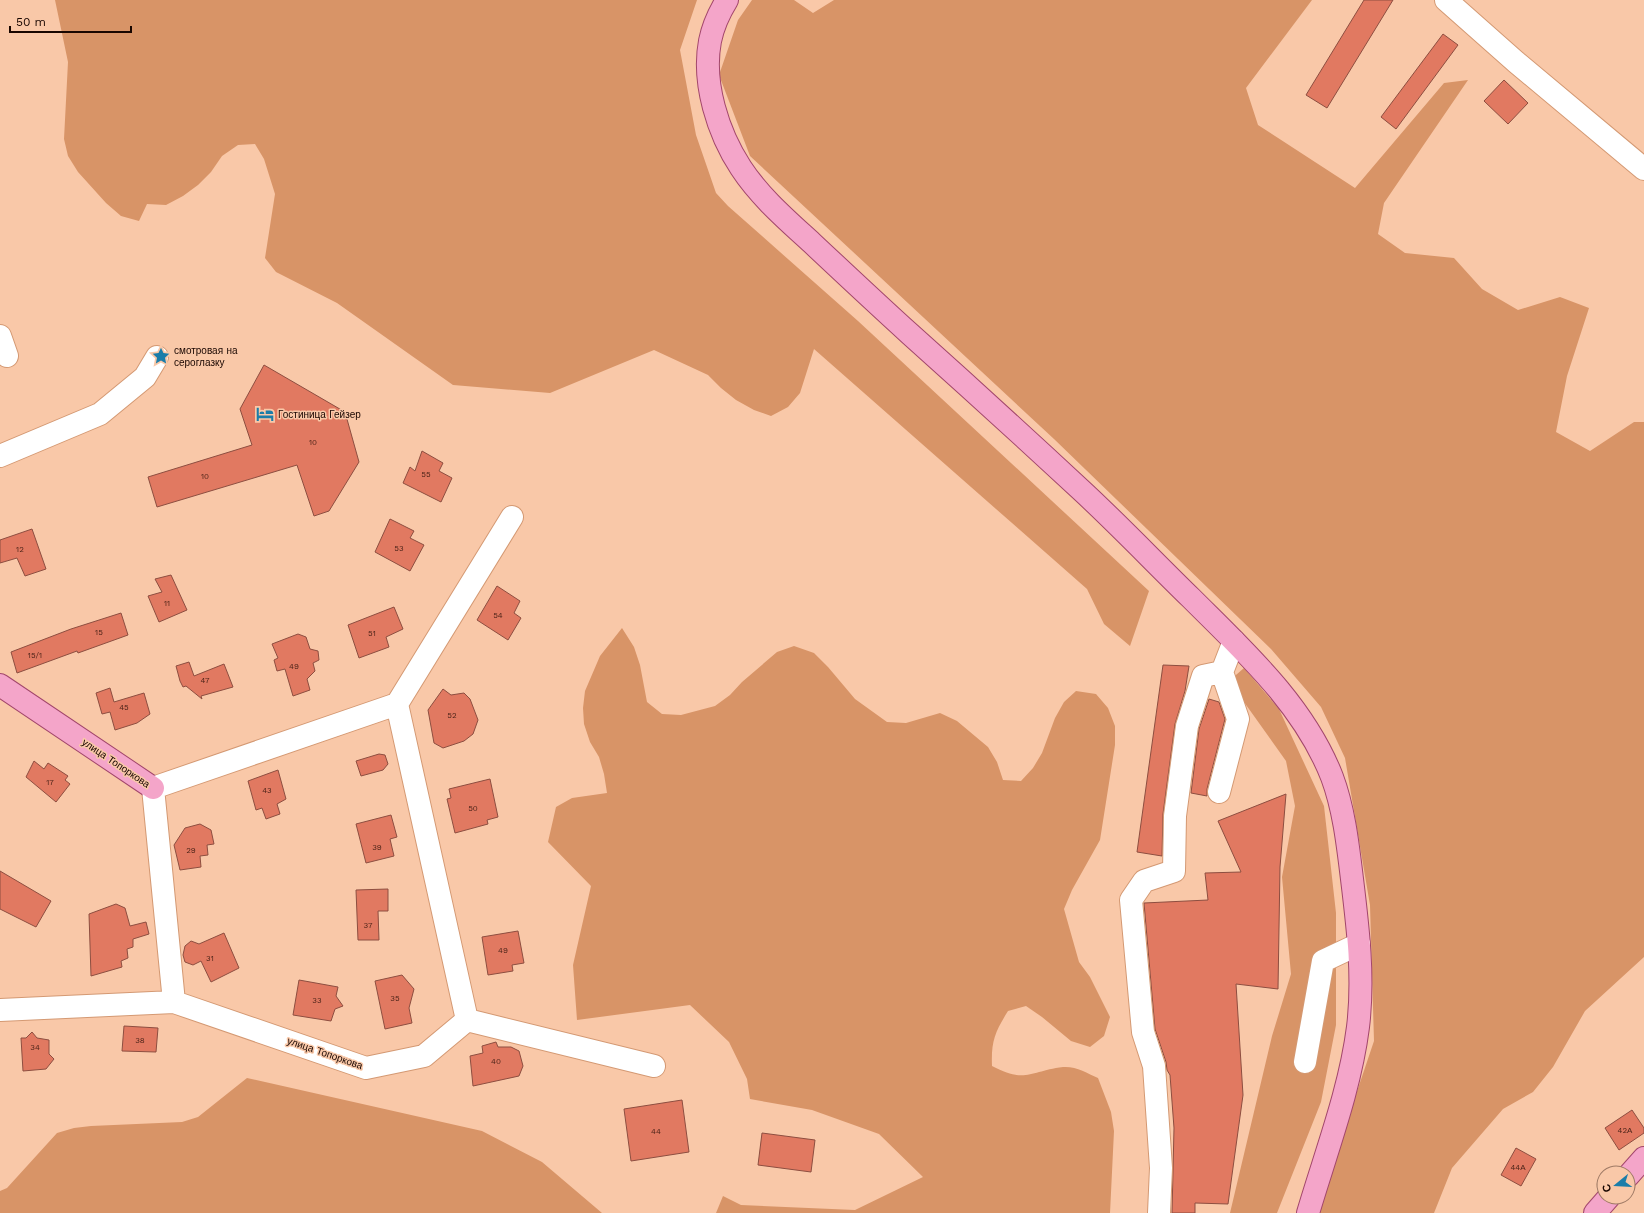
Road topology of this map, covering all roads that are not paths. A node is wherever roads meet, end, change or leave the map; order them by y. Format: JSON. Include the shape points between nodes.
{"nodes":[{"id":1,"x":727,"y":0,"type":"edge"},
{"id":2,"x":1446,"y":0,"type":"edge"},
{"id":3,"x":1644,"y":169,"type":"edge"},
{"id":4,"x":157,"y":357,"type":"dead end"},
{"id":5,"x":0,"y":456,"type":"edge"},
{"id":6,"x":512,"y":517,"type":"dead end"},
{"id":7,"x":1234,"y":641,"type":"junction"},
{"id":8,"x":1222,"y":672,"type":"junction"},
{"id":9,"x":0,"y":686,"type":"edge"},
{"id":10,"x":397,"y":704,"type":"junction"},
{"id":11,"x":153,"y":788,"type":"junction"},
{"id":12,"x":1219,"y":792,"type":"dead end"},
{"id":13,"x":1359,"y":944,"type":"junction"},
{"id":14,"x":174,"y":1002,"type":"junction"},
{"id":15,"x":0,"y":1010,"type":"edge"},
{"id":16,"x":467,"y":1020,"type":"junction"},
{"id":17,"x":1305,"y":1062,"type":"dead end"},
{"id":18,"x":654,"y":1066,"type":"dead end"},
{"id":19,"x":1644,"y":1158,"type":"edge"},
{"id":20,"x":1636,"y":1167,"type":"edge"},
{"id":21,"x":1602,"y":1205,"type":"edge"},
{"id":22,"x":1159,"y":1213,"type":"edge"},
{"id":23,"x":1308,"y":1213,"type":"edge"},
{"id":24,"x":1595,"y":1213,"type":"edge"}],
"edges":[{"from":1,"to":7,"type":"main road","via":[[717,17],[710,40],[709,80],[723,132],[732,153],[753,184],[776,210],[1083,491]]},
{"from":2,"to":3,"type":"street"},
{"from":4,"to":5,"type":"street","via":[[145,377],[100,414]]},
{"from":6,"to":10,"type":"street"},
{"from":7,"to":8,"type":"street"},
{"from":7,"to":13,"type":"main road","via":[[1285,697],[1323,755],[1342,813]]},
{"from":8,"to":12,"type":"street","via":[[1238,719]]},
{"from":8,"to":22,"type":"street","via":[[1203,676],[1187,726],[1175,816],[1174,871],[1144,881],[1131,900],[1143,1032],[1154,1066],[1161,1168]]},
{"from":9,"to":11,"type":"main road","name":"улица Топоркова"},
{"from":10,"to":11,"type":"street"},
{"from":10,"to":16,"type":"street"},
{"from":11,"to":14,"type":"street","name":"улица Топоркова"},
{"from":13,"to":17,"type":"street","via":[[1323,961]]},
{"from":13,"to":23,"type":"main road","via":[[1360,999],[1354,1055]]},
{"from":14,"to":15,"type":"street","name":"улица Топоркова"},
{"from":14,"to":16,"type":"street","name":"улица Топоркова","via":[[366,1068],[424,1056]]},
{"from":16,"to":18,"type":"street"},
{"from":19,"to":20,"type":"main road"},
{"from":21,"to":24,"type":"main road"}]}
